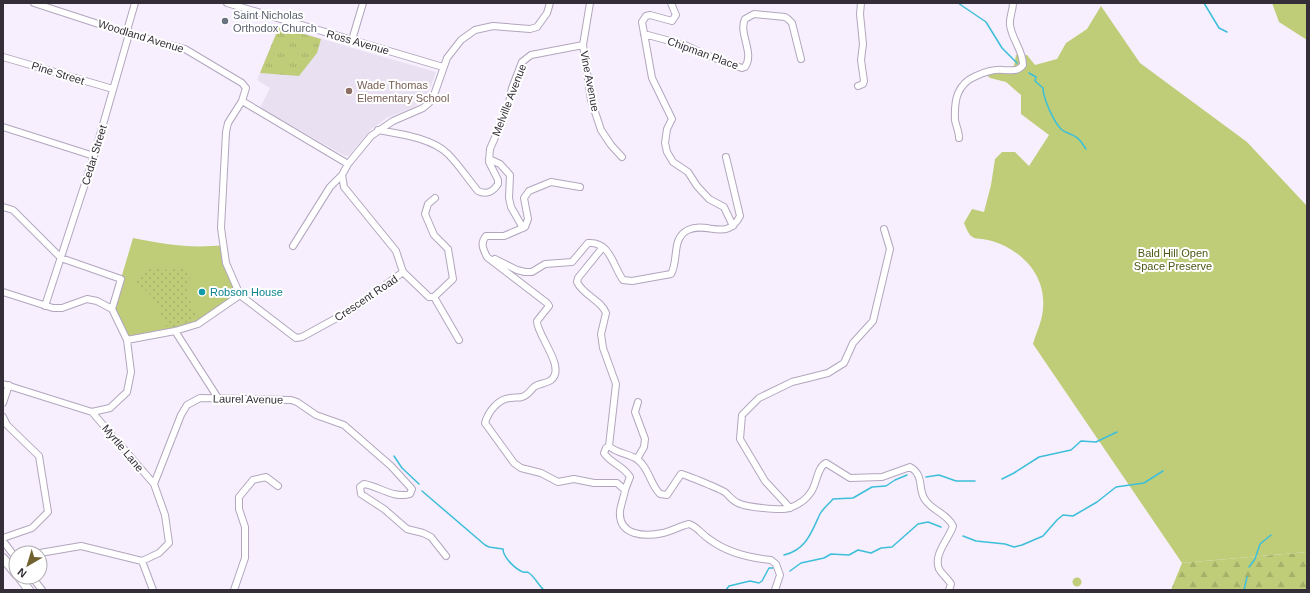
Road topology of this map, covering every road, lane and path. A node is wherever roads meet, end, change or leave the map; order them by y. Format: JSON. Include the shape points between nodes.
{"nodes":[{"id":1,"x":34,"y":3,"type":"edge"},
{"id":2,"x":135,"y":3,"type":"edge"},
{"id":3,"x":228,"y":3,"type":"edge"},
{"id":4,"x":363,"y":3,"type":"edge"},
{"id":5,"x":550,"y":3,"type":"edge"},
{"id":6,"x":590,"y":3,"type":"edge"},
{"id":7,"x":672,"y":3,"type":"edge"},
{"id":8,"x":861,"y":3,"type":"edge"},
{"id":9,"x":1013,"y":3,"type":"edge"},
{"id":10,"x":129,"y":34,"type":"junction"},
{"id":11,"x":644,"y":34,"type":"junction"},
{"id":12,"x":352,"y":40,"type":"junction"},
{"id":13,"x":583,"y":45,"type":"junction"},
{"id":14,"x":3,"y":57,"type":"edge"},
{"id":15,"x":801,"y":59,"type":"dead end"},
{"id":16,"x":443,"y":67,"type":"junction"},
{"id":17,"x":858,"y":86,"type":"dead end"},
{"id":18,"x":113,"y":89,"type":"junction"},
{"id":19,"x":242,"y":101,"type":"junction"},
{"id":20,"x":3,"y":127,"type":"edge"},
{"id":21,"x":378,"y":130,"type":"junction"},
{"id":22,"x":959,"y":138,"type":"dead end"},
{"id":23,"x":94,"y":156,"type":"junction"},
{"id":24,"x":622,"y":157,"type":"dead end"},
{"id":25,"x":726,"y":157,"type":"dead end"},
{"id":26,"x":489,"y":159,"type":"junction"},
{"id":27,"x":348,"y":164,"type":"junction"},
{"id":28,"x":342,"y":175,"type":"junction"},
{"id":29,"x":580,"y":187,"type":"dead end"},
{"id":30,"x":435,"y":198,"type":"dead end"},
{"id":31,"x":3,"y":207,"type":"edge"},
{"id":32,"x":733,"y":226,"type":"junction"},
{"id":33,"x":523,"y":228,"type":"junction"},
{"id":34,"x":884,"y":229,"type":"dead end"},
{"id":35,"x":293,"y":246,"type":"dead end"},
{"id":36,"x":603,"y":247,"type":"junction"},
{"id":37,"x":487,"y":257,"type":"junction"},
{"id":38,"x":61,"y":258,"type":"junction"},
{"id":39,"x":403,"y":272,"type":"junction"},
{"id":40,"x":3,"y":292,"type":"edge"},
{"id":41,"x":240,"y":295,"type":"junction"},
{"id":42,"x":434,"y":297,"type":"junction"},
{"id":43,"x":45,"y":306,"type":"junction"},
{"id":44,"x":112,"y":309,"type":"junction"},
{"id":45,"x":175,"y":330,"type":"junction"},
{"id":46,"x":127,"y":340,"type":"junction"},
{"id":47,"x":459,"y":340,"type":"dead end"},
{"id":48,"x":6,"y":385,"type":"edge"},
{"id":49,"x":218,"y":398,"type":"junction"},
{"id":50,"x":638,"y":402,"type":"dead end"},
{"id":51,"x":3,"y":403,"type":"edge"},
{"id":52,"x":92,"y":412,"type":"junction"},
{"id":53,"x":3,"y":417,"type":"edge"},
{"id":54,"x":609,"y":446,"type":"junction"},
{"id":55,"x":637,"y":459,"type":"junction"},
{"id":56,"x":154,"y":484,"type":"junction"},
{"id":57,"x":278,"y":486,"type":"dead end"},
{"id":58,"x":625,"y":490,"type":"junction"},
{"id":59,"x":790,"y":508,"type":"junction"},
{"id":60,"x":3,"y":538,"type":"edge"},
{"id":61,"x":48,"y":552,"type":"edge"},
{"id":62,"x":446,"y":556,"type":"dead end"},
{"id":63,"x":142,"y":561,"type":"junction"},
{"id":64,"x":153,"y":590,"type":"edge"},
{"id":65,"x":234,"y":590,"type":"edge"},
{"id":66,"x":774,"y":590,"type":"edge"},
{"id":67,"x":948,"y":590,"type":"edge"}],
"edges":[{"from":1,"to":10,"type":"street","name":"Woodland Avenue"},
{"from":2,"to":10,"type":"street","name":"Cedar Street","via":[[128,27]]},
{"from":3,"to":12,"type":"street","name":"Ross Avenue"},
{"from":4,"to":12,"type":"street"},
{"from":5,"to":16,"type":"street","via":[[547,13],[537,27],[530,29],[493,26],[475,30],[454,49]]},
{"from":6,"to":13,"type":"street"},
{"from":7,"to":11,"type":"street","via":[[675,18],[668,22],[646,16],[642,22]]},
{"from":8,"to":17,"type":"street","via":[[861,60],[864,81]]},
{"from":9,"to":22,"type":"street","via":[[1010,26],[1023,65],[1015,70],[990,70],[968,79],[961,86],[957,95],[955,121]]},
{"from":10,"to":18,"type":"street","name":"Cedar Street"},
{"from":10,"to":19,"type":"street","name":"Woodland Avenue","via":[[185,49],[220,69],[246,88]]},
{"from":11,"to":15,"type":"street","name":"Chipman Place","via":[[685,45],[742,68],[748,62],[743,29],[745,19],[754,14],[785,17],[792,23]]},
{"from":11,"to":32,"type":"street","via":[[652,78],[672,119],[664,143],[667,152],[673,162],[688,172],[709,199],[724,207]]},
{"from":12,"to":16,"type":"street","name":"Ross Avenue"},
{"from":13,"to":24,"type":"street","name":"Vine Avenue","via":[[591,100],[601,130]]},
{"from":13,"to":26,"type":"street","name":"Melville Avenue","via":[[525,58],[490,149]]},
{"from":14,"to":18,"type":"street","name":"Pine Street"},
{"from":16,"to":21,"type":"street","via":[[434,96],[429,103]]},
{"from":18,"to":23,"type":"street","name":"Cedar Street"},
{"from":19,"to":27,"type":"street"},
{"from":19,"to":41,"type":"street","name":"Crescent Road","via":[[228,123],[226,132],[221,228],[226,263]]},
{"from":20,"to":23,"type":"street"},
{"from":21,"to":26,"type":"street","via":[[438,147],[448,153],[478,191],[483,193],[489,193],[498,184]]},
{"from":21,"to":27,"type":"street"},
{"from":23,"to":38,"type":"street","name":"Cedar Street"},
{"from":25,"to":32,"type":"street","via":[[740,216]]},
{"from":26,"to":33,"type":"street","via":[[500,164],[510,175],[511,207]]},
{"from":27,"to":28,"type":"street"},
{"from":28,"to":35,"type":"street","via":[[327,191]]},
{"from":28,"to":39,"type":"street","name":"Crescent Road","via":[[344,187],[396,251]]},
{"from":29,"to":33,"type":"street","via":[[551,182],[529,191],[524,198],[528,219]]},
{"from":30,"to":42,"type":"street","via":[[428,204],[425,214],[434,235],[448,249],[452,278]]},
{"from":31,"to":38,"type":"street","via":[[12,210]]},
{"from":32,"to":36,"type":"street","via":[[723,230],[688,230],[680,238],[676,250],[676,267],[671,274],[632,282],[623,280]]},
{"from":33,"to":37,"type":"street","via":[[504,236],[486,236],[482,240],[482,246]]},
{"from":34,"to":59,"type":"street","via":[[890,248],[873,321],[853,344],[844,363],[828,373],[792,382],[759,398],[742,415],[740,439],[765,481]]},
{"from":36,"to":37,"type":"street","via":[[588,243],[572,262],[546,264],[532,272],[517,270]]},
{"from":36,"to":54,"type":"street","via":[[577,282],[584,293],[598,303],[606,313],[602,330],[603,348],[616,384]]},
{"from":37,"to":58,"type":"street","via":[[547,302],[549,306],[537,321],[537,327],[550,347],[555,371],[554,378],[524,396],[499,402],[485,423],[514,463],[521,468],[541,473],[558,482],[574,479],[594,483],[617,483]]},
{"from":38,"to":43,"type":"street","name":"Cedar Street"},
{"from":38,"to":44,"type":"street","via":[[121,279]]},
{"from":39,"to":41,"type":"street","name":"Crescent Road","via":[[353,310],[298,339]]},
{"from":39,"to":42,"type":"street","via":[[426,296]]},
{"from":40,"to":43,"type":"street"},
{"from":41,"to":45,"type":"street","via":[[198,324]]},
{"from":42,"to":47,"type":"street"},
{"from":43,"to":44,"type":"street","via":[[62,308],[81,300],[92,299]]},
{"from":44,"to":46,"type":"street"},
{"from":45,"to":46,"type":"street"},
{"from":45,"to":49,"type":"street"},
{"from":46,"to":52,"type":"street","via":[[131,372],[127,392],[110,408]]},
{"from":48,"to":51,"type":"street"},
{"from":48,"to":52,"type":"street"},
{"from":49,"to":56,"type":"street","name":"Laurel Avenue","via":[[196,399],[184,409]]},
{"from":49,"to":62,"type":"street","name":"Laurel Avenue","via":[[291,400],[316,415],[344,425],[412,489],[410,494],[403,495],[364,484],[360,487],[361,494],[407,529],[431,537]]},
{"from":50,"to":55,"type":"street","via":[[635,412],[645,439],[644,447]]},
{"from":52,"to":56,"type":"street","name":"Myrtle Lane"},
{"from":53,"to":60,"type":"street","via":[[7,425],[39,456],[48,512],[32,528]]},
{"from":54,"to":55,"type":"street"},
{"from":54,"to":58,"type":"street","via":[[604,453],[607,458],[626,471],[630,477]]},
{"from":55,"to":59,"type":"street","via":[[660,494],[667,494],[681,474],[684,474],[721,490],[741,505],[774,510]]},
{"from":56,"to":63,"type":"street","via":[[165,515],[170,543],[159,553]]},
{"from":57,"to":65,"type":"street","via":[[266,477],[257,478],[239,497],[239,509],[245,527],[245,558]]},
{"from":58,"to":66,"type":"street","via":[[620,511],[625,529],[638,534],[656,534],[689,524],[696,526],[709,540],[733,552],[771,560],[776,564],[780,575]]},
{"from":59,"to":67,"type":"street","via":[[811,493],[822,466],[826,463],[850,478],[882,477],[910,468],[919,475],[924,498],[953,526],[944,541],[938,564],[951,584]]},
{"from":61,"to":63,"type":"street","via":[[82,546]]},
{"from":63,"to":64,"type":"street"}]}
